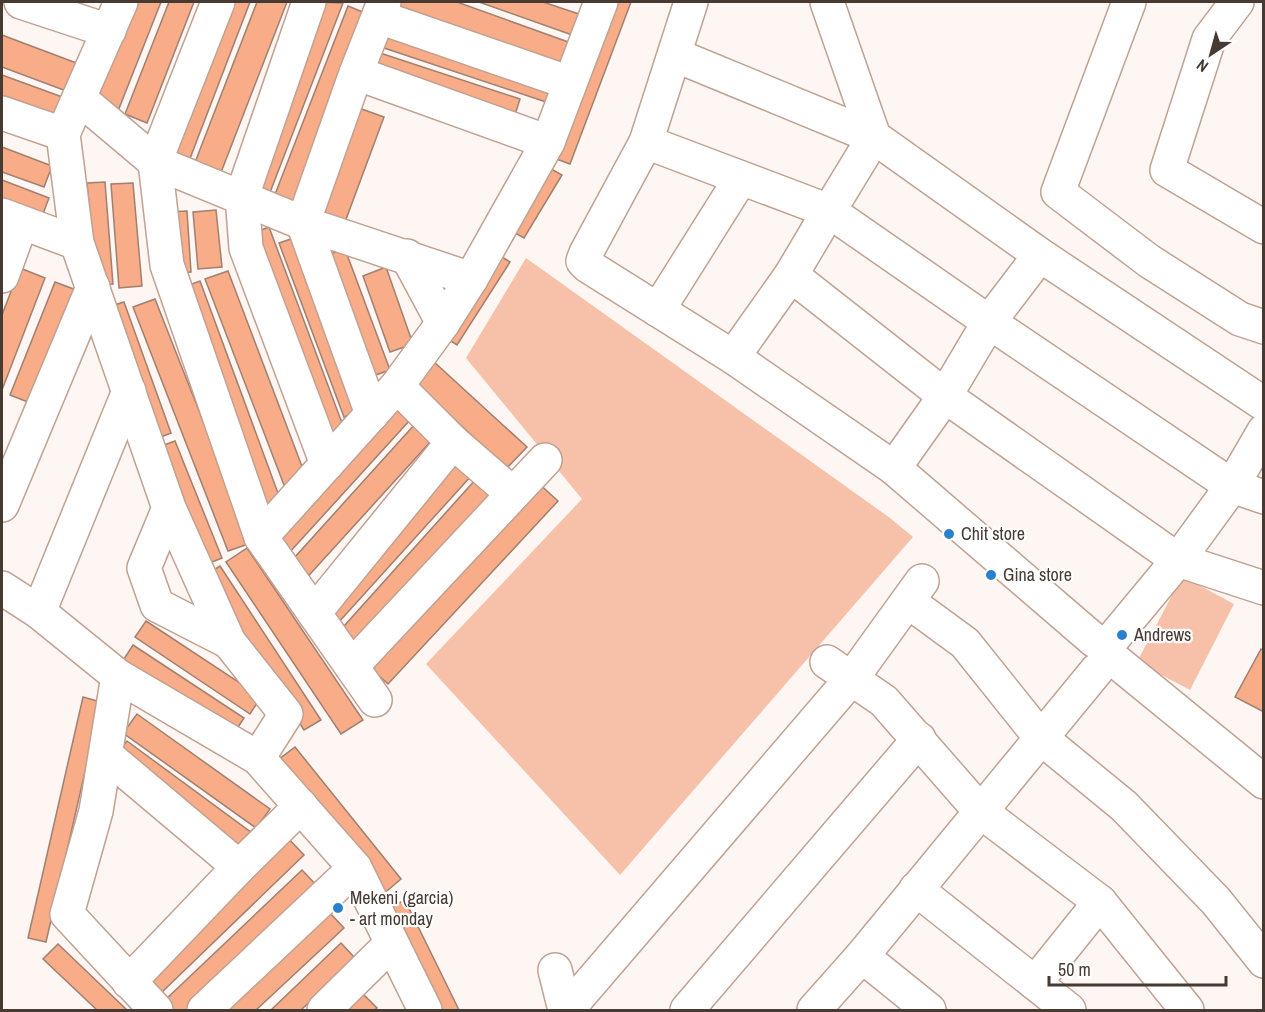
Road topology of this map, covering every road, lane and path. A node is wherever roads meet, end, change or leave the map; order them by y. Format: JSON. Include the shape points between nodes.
{"nodes":[{"id":1,"x":21,"y":2,"type":"edge"},
{"id":2,"x":218,"y":2,"type":"edge"},
{"id":3,"x":309,"y":2,"type":"edge"},
{"id":4,"x":691,"y":2,"type":"edge"},
{"id":5,"x":825,"y":2,"type":"edge"},
{"id":6,"x":1129,"y":2,"type":"edge"},
{"id":7,"x":1237,"y":2,"type":"edge"},
{"id":8,"x":594,"y":4,"type":"edge"},
{"id":9,"x":381,"y":10,"type":"edge"},
{"id":10,"x":115,"y":16,"type":"edge"},
{"id":11,"x":675,"y":55,"type":"junction"},
{"id":12,"x":356,"y":73,"type":"junction"},
{"id":13,"x":570,"y":83,"type":"junction"},
{"id":14,"x":79,"y":98,"type":"junction"},
{"id":15,"x":2,"y":113,"type":"edge"},
{"id":16,"x":63,"y":134,"type":"junction"},
{"id":17,"x":874,"y":137,"type":"junction"},
{"id":18,"x":548,"y":142,"type":"junction"},
{"id":19,"x":646,"y":142,"type":"junction"},
{"id":20,"x":155,"y":162,"type":"junction"},
{"id":21,"x":741,"y":178,"type":"junction"},
{"id":22,"x":242,"y":196,"type":"junction"},
{"id":23,"x":829,"y":211,"type":"junction"},
{"id":24,"x":11,"y":220,"type":"edge"},
{"id":25,"x":303,"y":223,"type":"junction"},
{"id":26,"x":1263,"y":227,"type":"edge"},
{"id":27,"x":77,"y":243,"type":"junction"},
{"id":28,"x":1040,"y":255,"type":"junction"},
{"id":29,"x":407,"y":256,"type":"junction"},
{"id":30,"x":791,"y":275,"type":"junction"},
{"id":31,"x":2,"y":276,"type":"edge"},
{"id":32,"x":471,"y":279,"type":"junction"},
{"id":33,"x":93,"y":287,"type":"junction"},
{"id":34,"x":658,"y":310,"type":"junction"},
{"id":35,"x":989,"y":322,"type":"junction"},
{"id":36,"x":443,"y":323,"type":"junction"},
{"id":37,"x":1263,"y":327,"type":"edge"},
{"id":38,"x":733,"y":357,"type":"junction"},
{"id":39,"x":397,"y":386,"type":"junction"},
{"id":40,"x":129,"y":391,"type":"junction"},
{"id":41,"x":945,"y":396,"type":"junction"},
{"id":42,"x":1263,"y":404,"type":"edge"},
{"id":43,"x":372,"y":414,"type":"junction"},
{"id":44,"x":1263,"y":431,"type":"edge"},
{"id":45,"x":453,"y":442,"type":"junction"},
{"id":46,"x":545,"y":460,"type":"dead end"},
{"id":47,"x":327,"y":464,"type":"junction"},
{"id":48,"x":894,"y":468,"type":"junction"},
{"id":49,"x":1232,"y":486,"type":"junction"},
{"id":50,"x":513,"y":494,"type":"junction"},
{"id":51,"x":1263,"y":497,"type":"edge"},
{"id":52,"x":2,"y":505,"type":"edge"},
{"id":53,"x":169,"y":508,"type":"junction"},
{"id":54,"x":261,"y":537,"type":"junction"},
{"id":55,"x":1178,"y":561,"type":"junction"},
{"id":56,"x":2,"y":588,"type":"edge"},
{"id":57,"x":1263,"y":588,"type":"edge"},
{"id":58,"x":39,"y":612,"type":"junction"},
{"id":59,"x":314,"y":614,"type":"junction"},
{"id":60,"x":229,"y":642,"type":"junction"},
{"id":61,"x":1105,"y":654,"type":"junction"},
{"id":62,"x":352,"y":666,"type":"junction"},
{"id":63,"x":839,"y":670,"type":"junction"},
{"id":64,"x":118,"y":676,"type":"junction"},
{"id":65,"x":375,"y":700,"type":"dead end"},
{"id":66,"x":1041,"y":738,"type":"junction"},
{"id":67,"x":919,"y":739,"type":"junction"},
{"id":68,"x":106,"y":755,"type":"junction"},
{"id":69,"x":258,"y":758,"type":"junction"},
{"id":70,"x":1263,"y":782,"type":"edge"},
{"id":71,"x":301,"y":807,"type":"junction"},
{"id":72,"x":980,"y":811,"type":"junction"},
{"id":73,"x":239,"y":867,"type":"junction"},
{"id":74,"x":354,"y":868,"type":"junction"},
{"id":75,"x":916,"y":889,"type":"junction"},
{"id":76,"x":1100,"y":902,"type":"junction"},
{"id":77,"x":391,"y":944,"type":"junction"},
{"id":78,"x":862,"y":956,"type":"junction"},
{"id":79,"x":1263,"y":961,"type":"edge"},
{"id":80,"x":555,"y":970,"type":"dead end"},
{"id":81,"x":129,"y":982,"type":"junction"},
{"id":82,"x":1035,"y":983,"type":"junction"},
{"id":83,"x":156,"y":1011,"type":"edge"},
{"id":84,"x":204,"y":1011,"type":"edge"},
{"id":85,"x":324,"y":1011,"type":"edge"},
{"id":86,"x":425,"y":1011,"type":"edge"},
{"id":87,"x":566,"y":1011,"type":"edge"},
{"id":88,"x":687,"y":1011,"type":"edge"},
{"id":89,"x":814,"y":1011,"type":"edge"},
{"id":90,"x":929,"y":1011,"type":"edge"},
{"id":91,"x":1069,"y":1011,"type":"edge"},
{"id":92,"x":1187,"y":1011,"type":"edge"}],
"edges":[{"from":1,"to":10,"type":"street"},
{"from":2,"to":20,"type":"street"},
{"from":3,"to":22,"type":"street"},
{"from":4,"to":11,"type":"street"},
{"from":5,"to":17,"type":"street"},
{"from":6,"to":37,"type":"street","via":[[1058,192],[1149,261],[1240,319]]},
{"from":7,"to":26,"type":"street","via":[[1209,39],[1167,170]]},
{"from":8,"to":13,"type":"street"},
{"from":9,"to":12,"type":"street"},
{"from":9,"to":13,"type":"street"},
{"from":10,"to":14,"type":"street"},
{"from":11,"to":17,"type":"street"},
{"from":11,"to":19,"type":"street"},
{"from":12,"to":18,"type":"street"},
{"from":12,"to":25,"type":"street"},
{"from":13,"to":18,"type":"street"},
{"from":14,"to":16,"type":"street"},
{"from":14,"to":20,"type":"street"},
{"from":15,"to":16,"type":"street"},
{"from":16,"to":27,"type":"street"},
{"from":17,"to":23,"type":"street"},
{"from":17,"to":28,"type":"street"},
{"from":18,"to":32,"type":"street"},
{"from":19,"to":21,"type":"street"},
{"from":19,"to":34,"type":"street","via":[[584,261]]},
{"from":20,"to":22,"type":"street"},
{"from":20,"to":54,"type":"street","via":[[167,265]]},
{"from":21,"to":23,"type":"street"},
{"from":21,"to":34,"type":"street"},
{"from":22,"to":25,"type":"street"},
{"from":22,"to":47,"type":"street","via":[[246,248]]},
{"from":23,"to":30,"type":"street"},
{"from":23,"to":35,"type":"street"},
{"from":24,"to":27,"type":"street"},
{"from":24,"to":31,"type":"street"},
{"from":25,"to":29,"type":"street"},
{"from":25,"to":43,"type":"street"},
{"from":27,"to":33,"type":"street"},
{"from":28,"to":35,"type":"street"},
{"from":28,"to":42,"type":"street"},
{"from":29,"to":32,"type":"street"},
{"from":29,"to":36,"type":"street"},
{"from":30,"to":38,"type":"street"},
{"from":30,"to":41,"type":"street"},
{"from":32,"to":36,"type":"street"},
{"from":33,"to":40,"type":"street"},
{"from":33,"to":52,"type":"street"},
{"from":34,"to":38,"type":"street"},
{"from":35,"to":41,"type":"street"},
{"from":35,"to":49,"type":"street"},
{"from":36,"to":39,"type":"street"},
{"from":38,"to":48,"type":"street"},
{"from":39,"to":43,"type":"street"},
{"from":39,"to":45,"type":"street"},
{"from":40,"to":53,"type":"street"},
{"from":40,"to":58,"type":"street"},
{"from":41,"to":48,"type":"street"},
{"from":41,"to":55,"type":"street"},
{"from":43,"to":47,"type":"street"},
{"from":44,"to":49,"type":"street"},
{"from":45,"to":50,"type":"street"},
{"from":45,"to":59,"type":"street"},
{"from":46,"to":50,"type":"street"},
{"from":47,"to":54,"type":"street"},
{"from":48,"to":61,"type":"street"},
{"from":49,"to":51,"type":"street"},
{"from":49,"to":55,"type":"street"},
{"from":50,"to":62,"type":"street"},
{"from":53,"to":60,"type":"street"},
{"from":53,"to":60,"type":"street","via":[[144,568],[157,606]]},
{"from":54,"to":59,"type":"street"},
{"from":55,"to":57,"type":"street"},
{"from":55,"to":61,"type":"street"},
{"from":56,"to":58,"type":"street"},
{"from":58,"to":64,"type":"street"},
{"from":59,"to":62,"type":"street"},
{"from":60,"to":69,"type":"street","via":[[286,714]]},
{"from":61,"to":66,"type":"street"},
{"from":61,"to":70,"type":"street"},
{"from":62,"to":65,"type":"street"},
{"from":63,"to":66,"type":"street","via":[[915,592],[965,643]]},
{"from":63,"to":67,"type":"street","via":[[884,701]]},
{"from":63,"to":87,"type":"street"},
{"from":64,"to":68,"type":"street"},
{"from":64,"to":69,"type":"street"},
{"from":66,"to":72,"type":"street"},
{"from":66,"to":79,"type":"street","via":[[1124,806],[1216,901]]},
{"from":67,"to":72,"type":"street"},
{"from":67,"to":88,"type":"street"},
{"from":68,"to":73,"type":"street"},
{"from":68,"to":81,"type":"street","via":[[96,811],[67,914]]},
{"from":69,"to":71,"type":"street"},
{"from":71,"to":73,"type":"street"},
{"from":71,"to":74,"type":"street"},
{"from":72,"to":75,"type":"street"},
{"from":72,"to":76,"type":"street"},
{"from":73,"to":81,"type":"street"},
{"from":74,"to":77,"type":"street"},
{"from":74,"to":84,"type":"street"},
{"from":75,"to":78,"type":"street"},
{"from":75,"to":82,"type":"street"},
{"from":76,"to":82,"type":"street"},
{"from":76,"to":92,"type":"street"},
{"from":77,"to":85,"type":"street"},
{"from":77,"to":86,"type":"street"},
{"from":78,"to":89,"type":"street"},
{"from":78,"to":90,"type":"street"},
{"from":80,"to":87,"type":"street"},
{"from":81,"to":83,"type":"street"},
{"from":82,"to":91,"type":"street"}]}
